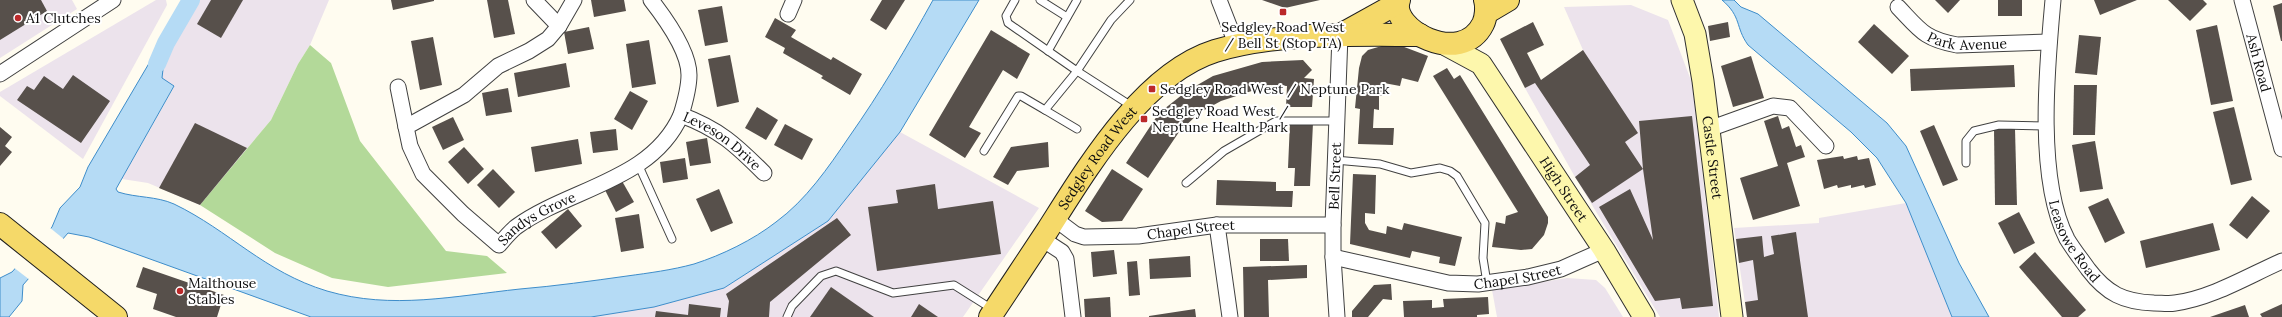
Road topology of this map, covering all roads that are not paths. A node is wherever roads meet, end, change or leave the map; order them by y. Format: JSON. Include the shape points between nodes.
{"nodes":[{"id":1,"x":113,"y":0,"type":"edge"},
{"id":2,"x":534,"y":0,"type":"edge"},
{"id":3,"x":574,"y":0,"type":"edge"},
{"id":4,"x":651,"y":0,"type":"edge"},
{"id":5,"x":794,"y":0,"type":"edge"},
{"id":6,"x":1015,"y":0,"type":"edge"},
{"id":7,"x":1040,"y":0,"type":"edge"},
{"id":8,"x":1077,"y":0,"type":"edge"},
{"id":9,"x":1130,"y":0,"type":"edge"},
{"id":10,"x":1219,"y":0,"type":"edge"},
{"id":11,"x":1508,"y":0,"type":"edge"},
{"id":12,"x":1682,"y":0,"type":"edge"},
{"id":13,"x":2053,"y":0,"type":"edge"},
{"id":14,"x":2242,"y":0,"type":"edge"},
{"id":15,"x":1399,"y":2,"type":"edge"},
{"id":16,"x":96,"y":4,"type":"edge"},
{"id":17,"x":1898,"y":6,"type":"dead end"},
{"id":18,"x":788,"y":14,"type":"dead end"},
{"id":19,"x":1483,"y":15,"type":"edge"},
{"id":20,"x":1067,"y":17,"type":"junction"},
{"id":21,"x":559,"y":26,"type":"junction"},
{"id":22,"x":1340,"y":35,"type":"junction"},
{"id":23,"x":1420,"y":35,"type":"junction"},
{"id":24,"x":2049,"y":42,"type":"junction"},
{"id":25,"x":1444,"y":44,"type":"junction"},
{"id":26,"x":1237,"y":46,"type":"junction"},
{"id":27,"x":1048,"y":51,"type":"junction"},
{"id":28,"x":1481,"y":64,"type":"junction"},
{"id":29,"x":1077,"y":71,"type":"junction"},
{"id":30,"x":0,"y":74,"type":"edge"},
{"id":31,"x":398,"y":87,"type":"dead end"},
{"id":32,"x":1135,"y":108,"type":"junction"},
{"id":33,"x":1045,"y":110,"type":"junction"},
{"id":34,"x":681,"y":115,"type":"junction"},
{"id":35,"x":1336,"y":121,"type":"junction"},
{"id":36,"x":2047,"y":126,"type":"junction"},
{"id":37,"x":406,"y":127,"type":"junction"},
{"id":38,"x":1077,"y":129,"type":"dead end"},
{"id":39,"x":1709,"y":129,"type":"junction"},
{"id":40,"x":1826,"y":146,"type":"dead end"},
{"id":41,"x":2282,"y":149,"type":"edge"},
{"id":42,"x":984,"y":151,"type":"dead end"},
{"id":43,"x":1335,"y":160,"type":"junction"},
{"id":44,"x":1966,"y":163,"type":"dead end"},
{"id":45,"x":638,"y":164,"type":"junction"},
{"id":46,"x":764,"y":173,"type":"dead end"},
{"id":47,"x":1186,"y":183,"type":"dead end"},
{"id":48,"x":1055,"y":219,"type":"junction"},
{"id":49,"x":0,"y":224,"type":"edge"},
{"id":50,"x":1217,"y":225,"type":"junction"},
{"id":51,"x":1333,"y":226,"type":"junction"},
{"id":52,"x":672,"y":239,"type":"dead end"},
{"id":53,"x":1042,"y":239,"type":"junction"},
{"id":54,"x":1604,"y":250,"type":"junction"},
{"id":55,"x":1332,"y":256,"type":"junction"},
{"id":56,"x":2282,"y":261,"type":"edge"},
{"id":57,"x":1486,"y":283,"type":"junction"},
{"id":58,"x":992,"y":314,"type":"edge"},
{"id":59,"x":116,"y":317,"type":"edge"},
{"id":60,"x":787,"y":317,"type":"edge"},
{"id":61,"x":1073,"y":317,"type":"edge"},
{"id":62,"x":1230,"y":317,"type":"edge"},
{"id":63,"x":1338,"y":317,"type":"edge"},
{"id":64,"x":1644,"y":317,"type":"edge"},
{"id":65,"x":1732,"y":317,"type":"edge"}],
"edges":[{"from":1,"to":16,"type":"street"},
{"from":2,"to":21,"type":"street"},
{"from":3,"to":21,"type":"street"},
{"from":4,"to":34,"type":"street","name":"Leveson Drive","via":[[668,22],[681,47],[689,74]]},
{"from":5,"to":18,"type":"street"},
{"from":6,"to":27,"type":"lane","via":[[1006,16],[1008,24]]},
{"from":7,"to":20,"type":"lane"},
{"from":8,"to":20,"type":"lane"},
{"from":9,"to":29,"type":"lane","via":[[1111,20]]},
{"from":10,"to":26,"type":"street"},
{"from":11,"to":19,"type":"main road"},
{"from":12,"to":39,"type":"main road","name":"Castle Street","via":[[1695,34]]},
{"from":13,"to":24,"type":"street","name":"Leasowe Road"},
{"from":14,"to":41,"type":"street","name":"Ash Road"},
{"from":15,"to":22,"type":"main road","name":"Sedgley Road West"},
{"from":15,"to":23,"type":"main road","via":[[1407,26]]},
{"from":16,"to":30,"type":"street"},
{"from":17,"to":24,"type":"street","name":"Park Avenue","via":[[1928,37],[1944,42],[1957,45]]},
{"from":19,"to":25,"type":"main road","via":[[1469,41]]},
{"from":19,"to":28,"type":"main road","name":"High Street"},
{"from":20,"to":27,"type":"lane"},
{"from":21,"to":37,"type":"street","via":[[548,38],[529,51],[498,66],[464,95]]},
{"from":22,"to":23,"type":"main road","name":"Sedgley Road West"},
{"from":22,"to":26,"type":"main road","name":"Sedgley Road West"},
{"from":22,"to":35,"type":"street","name":"Bell Street"},
{"from":23,"to":25,"type":"main road"},
{"from":24,"to":36,"type":"street","name":"Leasowe Road"},
{"from":25,"to":28,"type":"main road","name":"High Street"},
{"from":26,"to":32,"type":"main road","name":"Sedgley Road West","via":[[1214,52],[1182,68],[1160,84]]},
{"from":27,"to":29,"type":"lane"},
{"from":28,"to":54,"type":"main road","name":"High Street"},
{"from":29,"to":32,"type":"lane"},
{"from":29,"to":33,"type":"lane"},
{"from":31,"to":37,"type":"street"},
{"from":32,"to":48,"type":"main road","name":"Sedgley Road West","via":[[1092,160]]},
{"from":33,"to":38,"type":"lane"},
{"from":33,"to":42,"type":"lane","via":[[1018,96]]},
{"from":34,"to":45,"type":"street","name":"Sandys Grove","via":[[675,130],[653,154]]},
{"from":34,"to":46,"type":"street","name":"Leveson Drive","via":[[705,124],[731,141]]},
{"from":35,"to":43,"type":"street","name":"Bell Street"},
{"from":35,"to":47,"type":"lane","via":[[1276,121],[1224,151]]},
{"from":36,"to":44,"type":"lane","via":[[1999,125],[1974,131],[1966,141]]},
{"from":36,"to":56,"type":"street","name":"Leasowe Road","via":[[2051,185],[2067,238],[2096,280],[2110,291],[2132,302],[2175,303],[2214,292]]},
{"from":37,"to":45,"type":"street","name":"Sandys Grove","via":[[410,146],[423,174],[499,245],[515,228],[540,213],[605,184]]},
{"from":39,"to":40,"type":"street","via":[[1773,106],[1790,108]]},
{"from":39,"to":65,"type":"main road","name":"Castle Street"},
{"from":43,"to":51,"type":"street","name":"Bell Street"},
{"from":43,"to":57,"type":"lane","via":[[1380,164],[1411,173],[1440,168],[1457,176],[1485,223],[1483,258]]},
{"from":45,"to":52,"type":"lane"},
{"from":48,"to":50,"type":"street","name":"Chapel Street","via":[[1075,234],[1084,237],[1138,236]]},
{"from":48,"to":53,"type":"main road","name":"Sedgley Road West"},
{"from":49,"to":59,"type":"main road"},
{"from":50,"to":51,"type":"street","name":"Chapel Street"},
{"from":50,"to":62,"type":"street"},
{"from":51,"to":55,"type":"street","name":"Bell Street"},
{"from":53,"to":58,"type":"main road","name":"Sedgley Road West"},
{"from":53,"to":61,"type":"street","via":[[1062,252],[1066,259]]},
{"from":54,"to":57,"type":"street","name":"Chapel Street","via":[[1562,269]]},
{"from":54,"to":64,"type":"main road","name":"High Street"},
{"from":55,"to":57,"type":"street","name":"Chapel Street","via":[[1448,283]]},
{"from":55,"to":63,"type":"street","name":"Bell Street"},
{"from":58,"to":60,"type":"lane","via":[[954,285],[893,293],[836,271],[821,276],[792,306]]}]}
